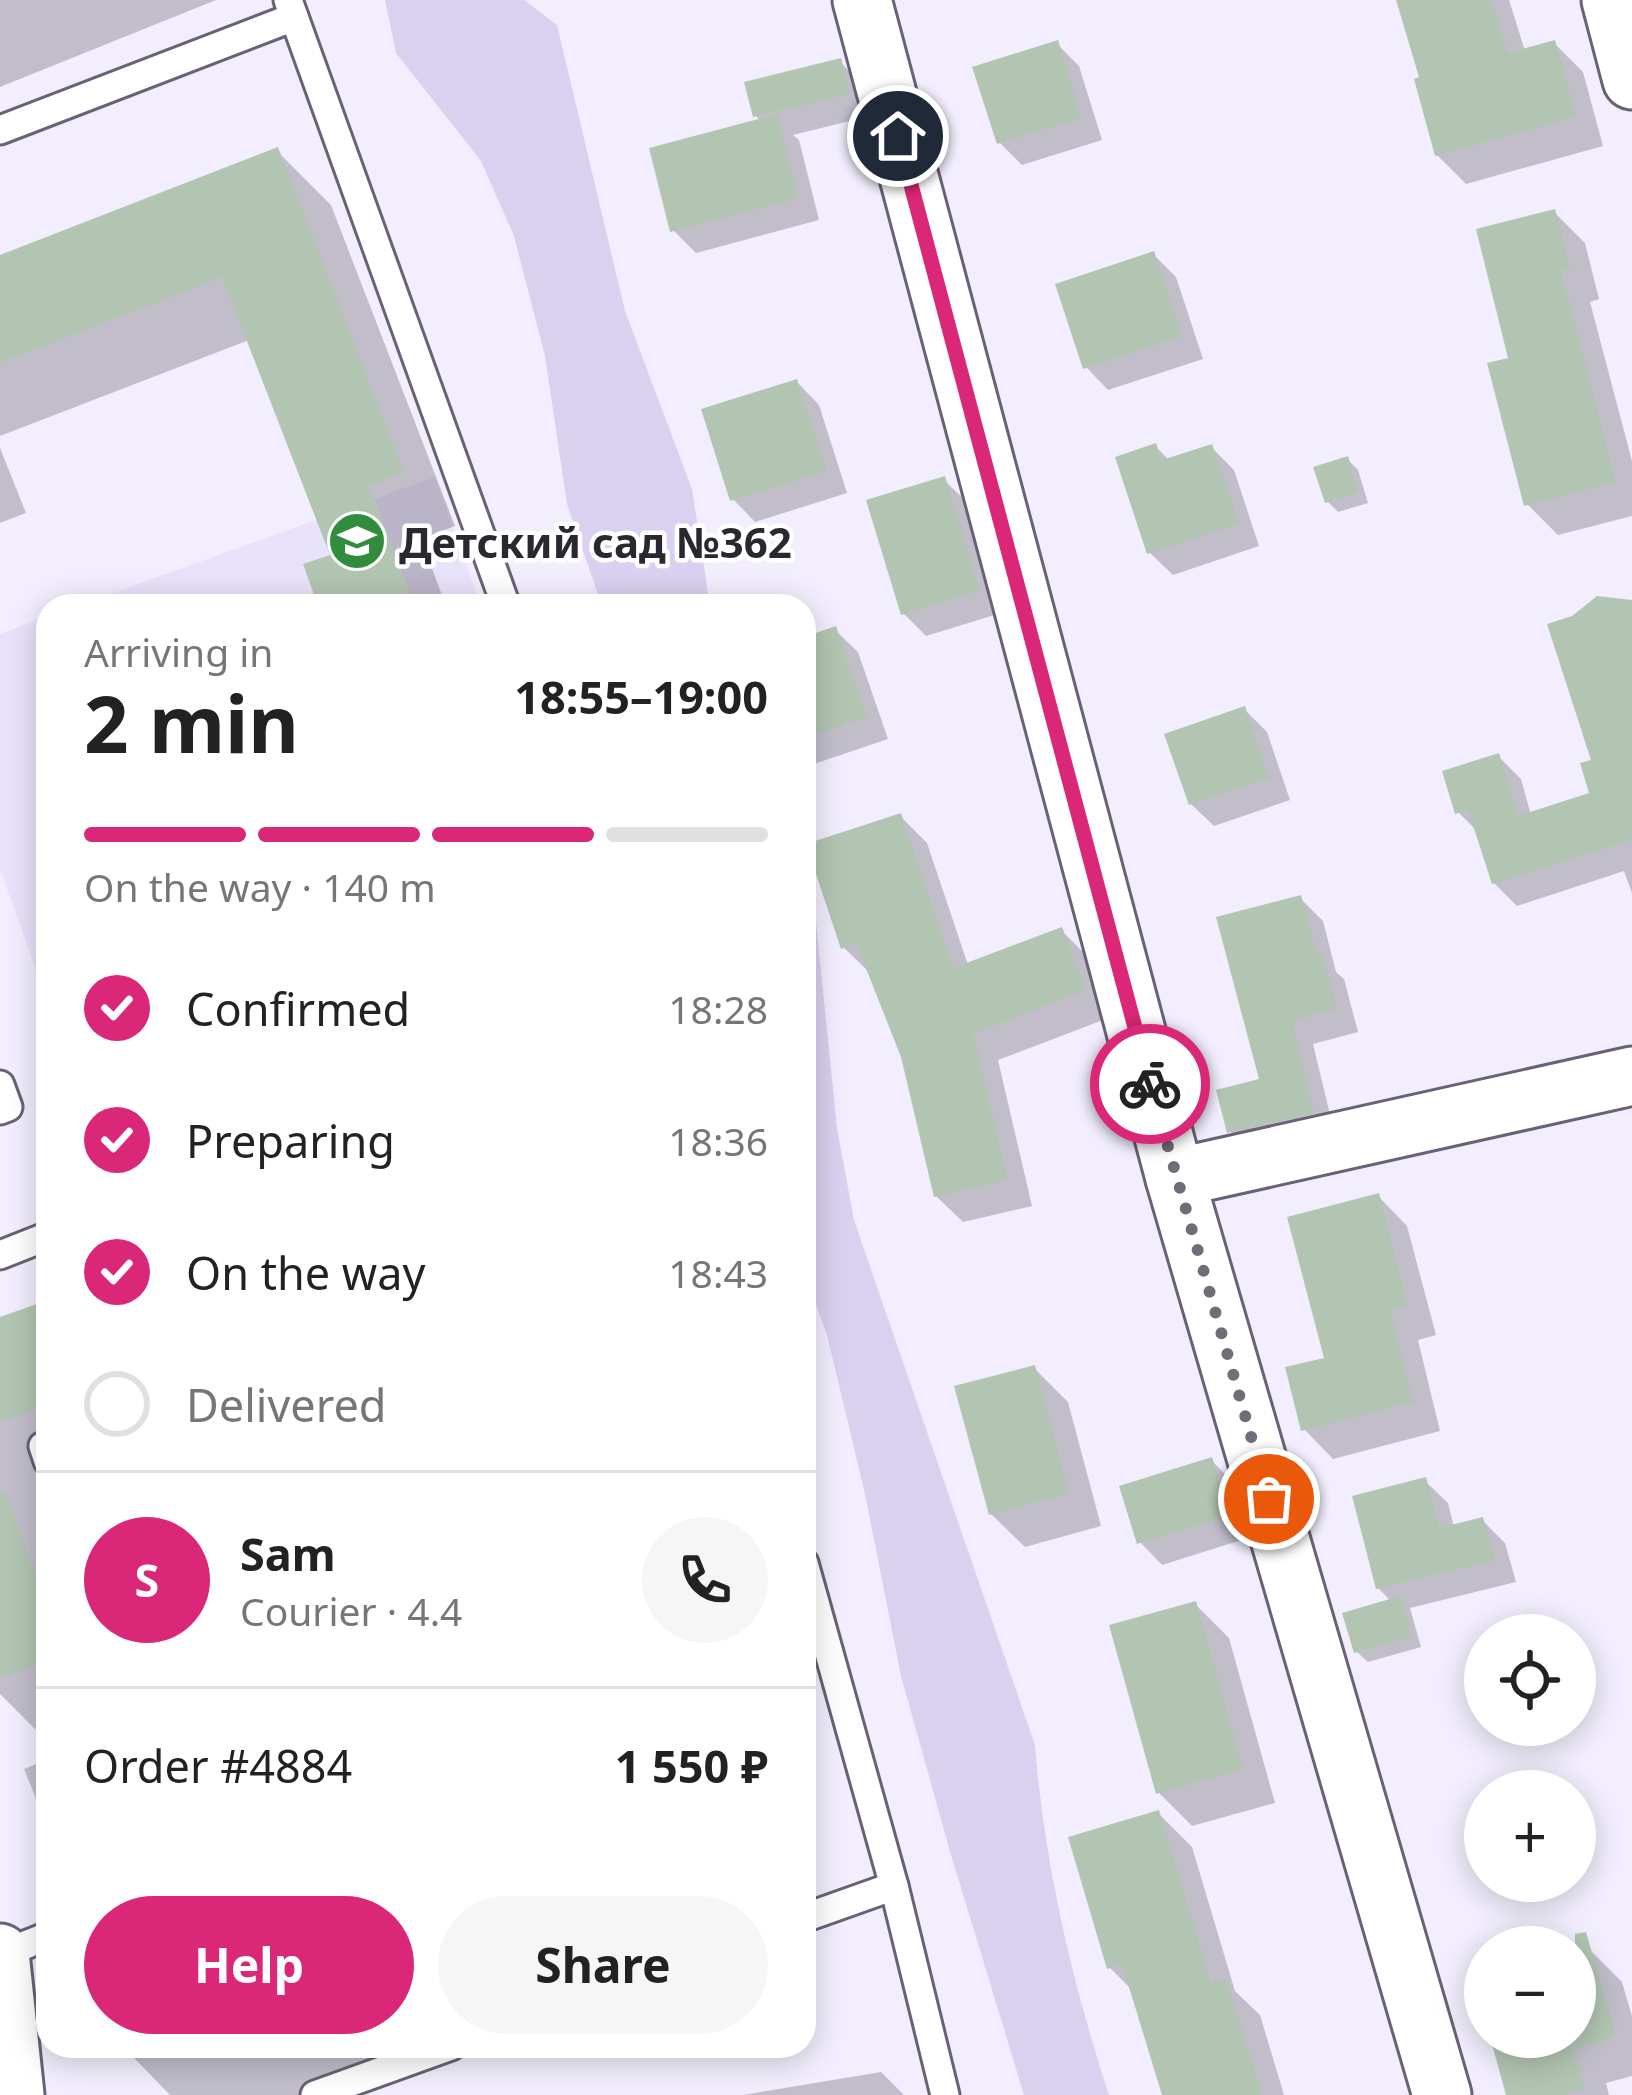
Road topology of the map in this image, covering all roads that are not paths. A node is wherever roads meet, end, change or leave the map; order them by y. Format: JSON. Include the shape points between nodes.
{"nodes":[{"id":1,"x":862,"y":0,"type":"edge"},
{"id":2,"x":1611,"y":0,"type":"edge"},
{"id":3,"x":291,"y":9,"type":"edge"},
{"id":4,"x":1632,"y":80,"type":"edge"},
{"id":5,"x":0,"y":130,"type":"edge"},
{"id":6,"x":502,"y":594,"type":"edge"},
{"id":7,"x":1632,"y":1076,"type":"edge"},
{"id":8,"x":0,"y":1085,"type":"edge"},
{"id":9,"x":0,"y":1110,"type":"edge"},
{"id":10,"x":1175,"y":1178,"type":"junction"},
{"id":11,"x":36,"y":1241,"type":"edge"},
{"id":12,"x":0,"y":1255,"type":"edge"},
{"id":13,"x":816,"y":1606,"type":"edge"},
{"id":14,"x":894,"y":1886,"type":"junction"},
{"id":15,"x":816,"y":1914,"type":"edge"},
{"id":16,"x":36,"y":1940,"type":"edge"},
{"id":17,"x":0,"y":1954,"type":"edge"},
{"id":18,"x":418,"y":2058,"type":"edge"},
{"id":19,"x":15,"y":2095,"type":"edge"},
{"id":20,"x":315,"y":2095,"type":"edge"},
{"id":21,"x":945,"y":2095,"type":"edge"},
{"id":22,"x":1442,"y":2095,"type":"edge"}],
"edges":[{"from":1,"to":10,"type":"street"},
{"from":2,"to":4,"type":"street"},
{"from":3,"to":5,"type":"lane"},
{"from":3,"to":6,"type":"lane"},
{"from":7,"to":10,"type":"street"},
{"from":8,"to":9,"type":"lane","via":[[8,1107]]},
{"from":10,"to":22,"type":"street"},
{"from":11,"to":12,"type":"lane"},
{"from":13,"to":14,"type":"lane"},
{"from":14,"to":15,"type":"lane"},
{"from":14,"to":21,"type":"lane"},
{"from":16,"to":17,"type":"lane"},
{"from":17,"to":19,"type":"street"},
{"from":18,"to":20,"type":"lane"}]}
